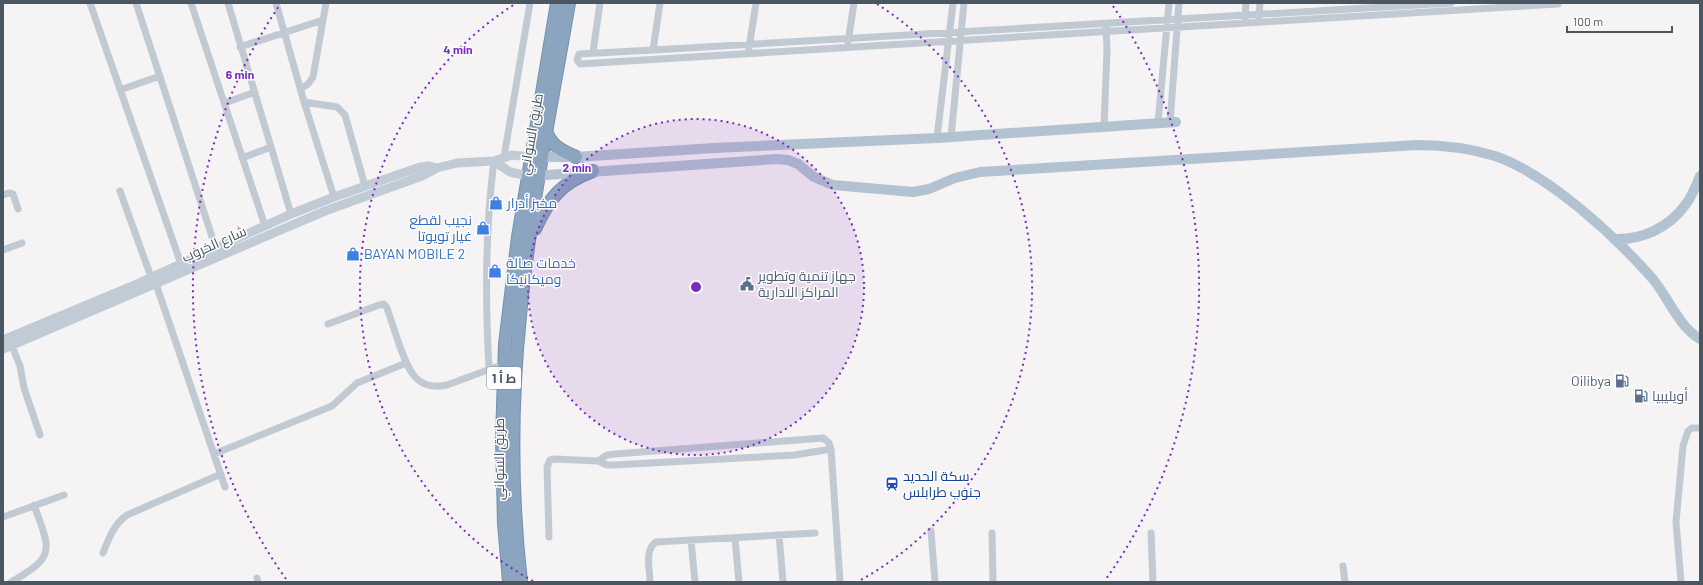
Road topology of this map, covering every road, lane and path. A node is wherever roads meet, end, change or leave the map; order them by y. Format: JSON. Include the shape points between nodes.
{"nodes":[{"id":1,"x":90,"y":3,"type":"edge"},
{"id":2,"x":136,"y":3,"type":"edge"},
{"id":3,"x":191,"y":3,"type":"edge"},
{"id":4,"x":228,"y":3,"type":"edge"},
{"id":5,"x":276,"y":3,"type":"edge"},
{"id":6,"x":326,"y":3,"type":"edge"},
{"id":7,"x":530,"y":3,"type":"edge"},
{"id":8,"x":557,"y":3,"type":"edge"},
{"id":9,"x":569,"y":3,"type":"edge"},
{"id":10,"x":600,"y":3,"type":"edge"},
{"id":11,"x":660,"y":3,"type":"edge"},
{"id":12,"x":756,"y":3,"type":"edge"},
{"id":13,"x":854,"y":3,"type":"edge"},
{"id":14,"x":953,"y":3,"type":"edge"},
{"id":15,"x":964,"y":3,"type":"edge"},
{"id":16,"x":1168,"y":3,"type":"edge"},
{"id":17,"x":1179,"y":3,"type":"edge"},
{"id":18,"x":1246,"y":3,"type":"edge"},
{"id":19,"x":1260,"y":3,"type":"edge"},
{"id":20,"x":1451,"y":3,"type":"edge"},
{"id":21,"x":1389,"y":5,"type":"edge"},
{"id":22,"x":1488,"y":6,"type":"edge"},
{"id":23,"x":1558,"y":6,"type":"edge"},
{"id":24,"x":1389,"y":16,"type":"junction"},
{"id":25,"x":1177,"y":19,"type":"junction"},
{"id":26,"x":1245,"y":19,"type":"junction"},
{"id":27,"x":1258,"y":19,"type":"junction"},
{"id":28,"x":323,"y":20,"type":"junction"},
{"id":29,"x":1167,"y":20,"type":"junction"},
{"id":30,"x":1106,"y":27,"type":"junction"},
{"id":31,"x":1176,"y":27,"type":"junction"},
{"id":32,"x":1166,"y":28,"type":"junction"},
{"id":33,"x":284,"y":32,"type":"junction"},
{"id":34,"x":961,"y":32,"type":"junction"},
{"id":35,"x":949,"y":33,"type":"junction"},
{"id":36,"x":848,"y":38,"type":"junction"},
{"id":37,"x":960,"y":40,"type":"junction"},
{"id":38,"x":948,"y":41,"type":"junction"},
{"id":39,"x":750,"y":44,"type":"junction"},
{"id":40,"x":847,"y":46,"type":"junction"},
{"id":41,"x":240,"y":47,"type":"junction"},
{"id":42,"x":653,"y":50,"type":"junction"},
{"id":43,"x":594,"y":52,"type":"junction"},
{"id":44,"x":749,"y":52,"type":"junction"},
{"id":45,"x":160,"y":76,"type":"junction"},
{"id":46,"x":301,"y":89,"type":"junction"},
{"id":47,"x":120,"y":90,"type":"junction"},
{"id":48,"x":255,"y":92,"type":"junction"},
{"id":49,"x":304,"y":102,"type":"junction"},
{"id":50,"x":224,"y":103,"type":"junction"},
{"id":51,"x":1173,"y":122,"type":"joint"},
{"id":52,"x":1158,"y":123,"type":"junction"},
{"id":53,"x":1104,"y":126,"type":"junction"},
{"id":54,"x":546,"y":131,"type":"junction"},
{"id":55,"x":951,"y":137,"type":"junction"},
{"id":56,"x":937,"y":138,"type":"junction"},
{"id":57,"x":271,"y":147,"type":"junction"},
{"id":58,"x":714,"y":148,"type":"junction"},
{"id":59,"x":504,"y":156,"type":"junction"},
{"id":60,"x":536,"y":157,"type":"junction"},
{"id":61,"x":576,"y":157,"type":"junction"},
{"id":62,"x":242,"y":158,"type":"junction"},
{"id":63,"x":494,"y":161,"type":"junction"},
{"id":64,"x":713,"y":163,"type":"junction"},
{"id":65,"x":437,"y":168,"type":"junction"},
{"id":66,"x":594,"y":171,"type":"junction"},
{"id":67,"x":533,"y":176,"type":"junction"},
{"id":68,"x":1700,"y":176,"type":"edge"},
{"id":69,"x":365,"y":186,"type":"junction"},
{"id":70,"x":120,"y":191,"type":"dead end"},
{"id":71,"x":3,"y":195,"type":"edge"},
{"id":72,"x":334,"y":197,"type":"junction"},
{"id":73,"x":322,"y":202,"type":"junction"},
{"id":74,"x":18,"y":209,"type":"dead end"},
{"id":75,"x":325,"y":211,"type":"junction"},
{"id":76,"x":291,"y":214,"type":"junction"},
{"id":77,"x":265,"y":226,"type":"junction"},
{"id":78,"x":1614,"y":239,"type":"junction"},
{"id":79,"x":22,"y":243,"type":"dead end"},
{"id":80,"x":529,"y":243,"type":"junction"},
{"id":81,"x":216,"y":249,"type":"junction"},
{"id":82,"x":3,"y":250,"type":"edge"},
{"id":83,"x":181,"y":264,"type":"junction"},
{"id":84,"x":154,"y":281,"type":"junction"},
{"id":85,"x":328,"y":324,"type":"dead end"},
{"id":86,"x":1700,"y":339,"type":"edge"},
{"id":87,"x":3,"y":340,"type":"edge"},
{"id":88,"x":12,"y":346,"type":"junction"},
{"id":89,"x":3,"y":349,"type":"edge"},
{"id":90,"x":406,"y":363,"type":"junction"},
{"id":91,"x":504,"y":364,"type":"junction"},
{"id":92,"x":489,"y":368,"type":"junction"},
{"id":93,"x":509,"y":386,"type":"junction"},
{"id":94,"x":1700,"y":428,"type":"edge"},
{"id":95,"x":40,"y":435,"type":"dead end"},
{"id":96,"x":831,"y":449,"type":"junction"},
{"id":97,"x":214,"y":454,"type":"junction"},
{"id":98,"x":598,"y":461,"type":"junction"},
{"id":99,"x":221,"y":474,"type":"junction"},
{"id":100,"x":226,"y":487,"type":"dead end"},
{"id":101,"x":64,"y":495,"type":"dead end"},
{"id":102,"x":34,"y":505,"type":"junction"},
{"id":103,"x":3,"y":517,"type":"edge"},
{"id":104,"x":931,"y":531,"type":"dead end"},
{"id":105,"x":1152,"y":532,"type":"dead end"},
{"id":106,"x":815,"y":533,"type":"dead end"},
{"id":107,"x":992,"y":533,"type":"dead end"},
{"id":108,"x":779,"y":535,"type":"junction"},
{"id":109,"x":549,"y":537,"type":"dead end"},
{"id":110,"x":735,"y":538,"type":"junction"},
{"id":111,"x":691,"y":540,"type":"junction"},
{"id":112,"x":103,"y":553,"type":"dead end"},
{"id":113,"x":1343,"y":566,"type":"dead end"},
{"id":114,"x":11,"y":582,"type":"edge"},
{"id":115,"x":509,"y":582,"type":"edge"},
{"id":116,"x":521,"y":582,"type":"edge"},
{"id":117,"x":650,"y":582,"type":"edge"},
{"id":118,"x":695,"y":582,"type":"edge"},
{"id":119,"x":739,"y":582,"type":"edge"},
{"id":120,"x":783,"y":582,"type":"edge"},
{"id":121,"x":840,"y":582,"type":"edge"},
{"id":122,"x":935,"y":582,"type":"edge"},
{"id":123,"x":993,"y":582,"type":"edge"},
{"id":124,"x":1153,"y":582,"type":"edge"},
{"id":125,"x":1345,"y":582,"type":"edge"},
{"id":126,"x":1681,"y":582,"type":"edge"}],
"edges":[{"from":1,"to":47,"type":"street"},
{"from":2,"to":45,"type":"street"},
{"from":3,"to":50,"type":"street"},
{"from":4,"to":41,"type":"street"},
{"from":5,"to":33,"type":"street"},
{"from":6,"to":28,"type":"street"},
{"from":7,"to":59,"type":"street"},
{"from":8,"to":60,"type":"highway","name":"طريق السواني","number":"ط أ 1"},
{"from":9,"to":54,"type":"highway","name":"طريق السواني","number":"ط أ 1"},
{"from":10,"to":43,"type":"street"},
{"from":11,"to":42,"type":"street"},
{"from":12,"to":39,"type":"street"},
{"from":13,"to":36,"type":"street"},
{"from":14,"to":35,"type":"street"},
{"from":15,"to":34,"type":"street"},
{"from":16,"to":29,"type":"street"},
{"from":17,"to":25,"type":"street"},
{"from":18,"to":26,"type":"street"},
{"from":19,"to":27,"type":"street"},
{"from":20,"to":21,"type":"street"},
{"from":21,"to":24,"type":"street"},
{"from":21,"to":27,"type":"street"},
{"from":22,"to":23,"type":"street"},
{"from":22,"to":24,"type":"street"},
{"from":24,"to":27,"type":"street"},
{"from":25,"to":26,"type":"street"},
{"from":25,"to":29,"type":"street"},
{"from":25,"to":31,"type":"street"},
{"from":26,"to":27,"type":"street"},
{"from":26,"to":31,"type":"street"},
{"from":28,"to":33,"type":"street"},
{"from":28,"to":46,"type":"street","via":[[313,76]]},
{"from":29,"to":30,"type":"street"},
{"from":29,"to":32,"type":"street"},
{"from":30,"to":32,"type":"street"},
{"from":30,"to":34,"type":"street"},
{"from":30,"to":37,"type":"street"},
{"from":30,"to":53,"type":"street"},
{"from":31,"to":32,"type":"street"},
{"from":31,"to":51,"type":"street"},
{"from":32,"to":52,"type":"street"},
{"from":33,"to":41,"type":"street"},
{"from":33,"to":46,"type":"street"},
{"from":34,"to":35,"type":"street"},
{"from":34,"to":37,"type":"street"},
{"from":35,"to":36,"type":"street"},
{"from":35,"to":38,"type":"street"},
{"from":36,"to":39,"type":"street"},
{"from":36,"to":40,"type":"street"},
{"from":37,"to":38,"type":"street"},
{"from":37,"to":55,"type":"street"},
{"from":38,"to":40,"type":"street"},
{"from":38,"to":56,"type":"street"},
{"from":39,"to":42,"type":"street"},
{"from":39,"to":44,"type":"street"},
{"from":40,"to":44,"type":"street"},
{"from":41,"to":48,"type":"street"},
{"from":42,"to":43,"type":"street"},
{"from":43,"to":44,"type":"street","via":[[579,54],[577,62],[580,64]]},
{"from":45,"to":47,"type":"street"},
{"from":45,"to":81,"type":"street"},
{"from":46,"to":49,"type":"street"},
{"from":47,"to":83,"type":"street"},
{"from":48,"to":50,"type":"street"},
{"from":48,"to":57,"type":"street"},
{"from":49,"to":69,"type":"street","via":[[337,107],[345,115]]},
{"from":49,"to":72,"type":"street"},
{"from":50,"to":62,"type":"street"},
{"from":51,"to":52,"type":"main road"},
{"from":52,"to":53,"type":"main road"},
{"from":53,"to":55,"type":"main road"},
{"from":54,"to":60,"type":"highway","name":"طريق السواني","number":"ط أ 1"},
{"from":54,"to":61,"type":"highway","via":[[556,147]]},
{"from":55,"to":56,"type":"main road"},
{"from":56,"to":58,"type":"main road"},
{"from":57,"to":62,"type":"street"},
{"from":57,"to":76,"type":"street"},
{"from":58,"to":61,"type":"main road"},
{"from":58,"to":64,"type":"main road"},
{"from":59,"to":60,"type":"main road","name":"شارع الخروب"},
{"from":59,"to":63,"type":"main road","name":"شارع الخروب"},
{"from":60,"to":61,"type":"main road"},
{"from":60,"to":67,"type":"highway","name":"طريق السواني","number":"ط أ 1"},
{"from":62,"to":77,"type":"street"},
{"from":63,"to":65,"type":"main road","name":"شارع الخروب","via":[[466,162]]},
{"from":63,"to":67,"type":"main road","via":[[510,172]]},
{"from":63,"to":92,"type":"street","via":[[486,240],[485,302]]},
{"from":64,"to":66,"type":"main road"},
{"from":64,"to":78,"type":"main road","via":[[783,159],[798,164],[814,177],[832,185],[918,192],[980,172],[1438,145],[1477,151],[1533,174]]},
{"from":65,"to":69,"type":"main road","name":"شارع الخروب","via":[[420,167]]},
{"from":65,"to":75,"type":"main road","name":"شارع الخروب","via":[[422,176]]},
{"from":66,"to":67,"type":"main road"},
{"from":66,"to":80,"type":"highway","via":[[570,182],[549,201]]},
{"from":67,"to":80,"type":"highway","name":"طريق السواني","number":"ط أ 1"},
{"from":67,"to":91,"type":"highway","name":"طريق السواني","number":"ط أ 1","via":[[512,277]]},
{"from":68,"to":78,"type":"main road","via":[[1687,203],[1668,223],[1645,235],[1630,239]]},
{"from":69,"to":72,"type":"main road","name":"شارع الخروب"},
{"from":70,"to":84,"type":"street"},
{"from":71,"to":74,"type":"street","via":[[9,192],[13,194]]},
{"from":72,"to":73,"type":"main road","name":"شارع الخروب"},
{"from":73,"to":75,"type":"main road"},
{"from":73,"to":76,"type":"main road","name":"شارع الخروب"},
{"from":75,"to":84,"type":"main road","name":"شارع الخروب"},
{"from":76,"to":77,"type":"main road","name":"شارع الخروب"},
{"from":77,"to":81,"type":"main road","name":"شارع الخروب"},
{"from":78,"to":86,"type":"main road","via":[[1653,278],[1684,326]]},
{"from":79,"to":82,"type":"street"},
{"from":80,"to":93,"type":"highway","name":"طريق السواني","number":"ط أ 1"},
{"from":81,"to":83,"type":"main road","name":"شارع الخروب"},
{"from":83,"to":84,"type":"main road","name":"شارع الخروب"},
{"from":84,"to":87,"type":"main road","name":"شارع الخروب"},
{"from":84,"to":88,"type":"main road","name":"شارع الخروب"},
{"from":84,"to":97,"type":"street"},
{"from":85,"to":90,"type":"street","via":[[384,304]]},
{"from":88,"to":89,"type":"main road","name":"شارع الخروب"},
{"from":88,"to":95,"type":"street"},
{"from":90,"to":92,"type":"street","via":[[412,375],[422,383],[434,386],[447,384]]},
{"from":90,"to":97,"type":"street","via":[[357,383],[332,406]]},
{"from":91,"to":92,"type":"street"},
{"from":91,"to":93,"type":"highway","name":"طريق السواني","number":"ط أ 1"},
{"from":93,"to":115,"type":"highway","name":"طريق السواني","number":"ط أ 1","via":[[503,483]]},
{"from":93,"to":116,"type":"highway","name":"طريق السواني","number":"ط أ 1"},
{"from":94,"to":126,"type":"street","via":[[1695,427],[1688,431],[1683,446],[1676,522]]},
{"from":96,"to":98,"type":"street","via":[[795,455],[614,465]]},
{"from":96,"to":98,"type":"street","via":[[826,440],[819,437],[615,454],[607,455]]},
{"from":96,"to":121,"type":"street"},
{"from":97,"to":99,"type":"street"},
{"from":98,"to":109,"type":"street","via":[[554,459],[548,464]]},
{"from":99,"to":100,"type":"street"},
{"from":99,"to":112,"type":"street","via":[[127,515],[112,530]]},
{"from":101,"to":102,"type":"street"},
{"from":102,"to":103,"type":"street"},
{"from":102,"to":114,"type":"street","via":[[47,546],[46,554],[34,567]]},
{"from":104,"to":122,"type":"street"},
{"from":105,"to":124,"type":"street"},
{"from":106,"to":108,"type":"street"},
{"from":107,"to":123,"type":"street"},
{"from":108,"to":110,"type":"street"},
{"from":108,"to":120,"type":"street"},
{"from":110,"to":111,"type":"street"},
{"from":110,"to":119,"type":"street"},
{"from":111,"to":117,"type":"street","via":[[653,545],[648,553]]},
{"from":111,"to":118,"type":"street"},
{"from":113,"to":125,"type":"street"}]}
